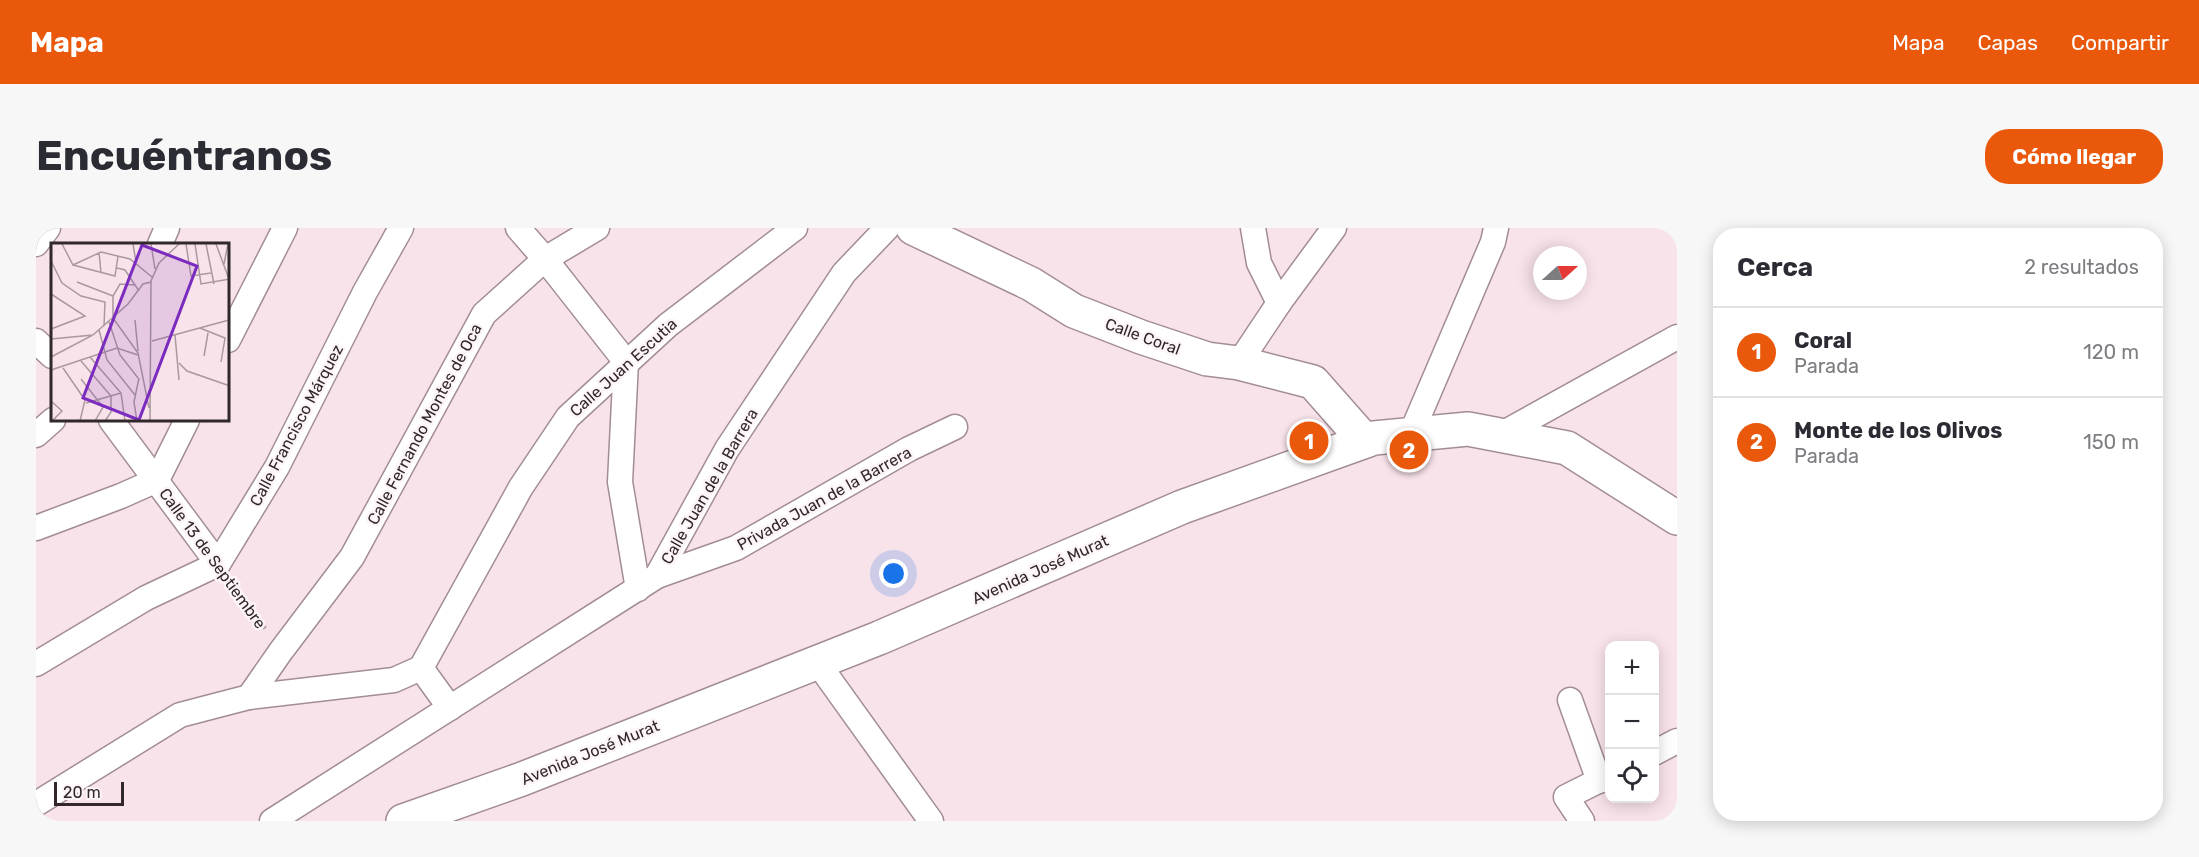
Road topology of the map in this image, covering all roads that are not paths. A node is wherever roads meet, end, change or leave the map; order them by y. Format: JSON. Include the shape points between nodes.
{"nodes":[{"id":1,"x":48,"y":228,"type":"edge"},
{"id":2,"x":167,"y":228,"type":"edge"},
{"id":3,"x":285,"y":228,"type":"edge"},
{"id":4,"x":401,"y":228,"type":"edge"},
{"id":5,"x":518,"y":228,"type":"edge"},
{"id":6,"x":597,"y":228,"type":"edge"},
{"id":7,"x":795,"y":228,"type":"edge"},
{"id":8,"x":887,"y":228,"type":"edge"},
{"id":9,"x":913,"y":228,"type":"edge"},
{"id":10,"x":1253,"y":228,"type":"edge"},
{"id":11,"x":1334,"y":228,"type":"edge"},
{"id":12,"x":1514,"y":228,"type":"edge"},
{"id":13,"x":1495,"y":235,"type":"edge"},
{"id":14,"x":160,"y":243,"type":"edge"},
{"id":15,"x":36,"y":244,"type":"edge"},
{"id":16,"x":546,"y":259,"type":"junction"},
{"id":17,"x":1279,"y":303,"type":"junction"},
{"id":18,"x":230,"y":335,"type":"edge"},
{"id":19,"x":1677,"y":337,"type":"edge"},
{"id":20,"x":36,"y":340,"type":"edge"},
{"id":21,"x":51,"y":355,"type":"edge"},
{"id":22,"x":627,"y":362,"type":"junction"},
{"id":23,"x":1239,"y":363,"type":"junction"},
{"id":24,"x":51,"y":422,"type":"edge"},
{"id":25,"x":113,"y":422,"type":"edge"},
{"id":26,"x":186,"y":422,"type":"edge"},
{"id":27,"x":955,"y":427,"type":"dead end"},
{"id":28,"x":1411,"y":434,"type":"junction"},
{"id":29,"x":36,"y":435,"type":"edge"},
{"id":30,"x":1500,"y":435,"type":"junction"},
{"id":31,"x":1365,"y":441,"type":"junction"},
{"id":32,"x":157,"y":480,"type":"junction"},
{"id":33,"x":1677,"y":519,"type":"edge"},
{"id":34,"x":36,"y":528,"type":"edge"},
{"id":35,"x":218,"y":564,"type":"junction"},
{"id":36,"x":647,"y":583,"type":"junction"},
{"id":37,"x":817,"y":662,"type":"junction"},
{"id":38,"x":36,"y":664,"type":"edge"},
{"id":39,"x":421,"y":668,"type":"junction"},
{"id":40,"x":249,"y":698,"type":"junction"},
{"id":41,"x":1570,"y":700,"type":"dead end"},
{"id":42,"x":450,"y":708,"type":"junction"},
{"id":43,"x":1677,"y":741,"type":"edge"},
{"id":44,"x":1659,"y":750,"type":"edge"},
{"id":45,"x":1604,"y":778,"type":"edge"},
{"id":46,"x":36,"y":804,"type":"edge"},
{"id":47,"x":272,"y":821,"type":"edge"},
{"id":48,"x":402,"y":821,"type":"edge"},
{"id":49,"x":931,"y":821,"type":"edge"},
{"id":50,"x":1582,"y":821,"type":"edge"}],
"edges":[{"from":1,"to":15,"type":"street"},
{"from":2,"to":14,"type":"street"},
{"from":3,"to":18,"type":"street"},
{"from":4,"to":35,"type":"street","name":"Calle Francisco Márquez","via":[[278,467]]},
{"from":5,"to":16,"type":"street"},
{"from":6,"to":16,"type":"street","name":"Calle Fernando Montes de Oca"},
{"from":7,"to":22,"type":"street","name":"Calle Juan Escutia","via":[[668,325]]},
{"from":8,"to":36,"type":"street","name":"Calle Juan de la Barrera","via":[[844,273],[733,440]]},
{"from":9,"to":23,"type":"street","name":"Calle Coral","via":[[1031,284],[1074,311],[1207,359]]},
{"from":10,"to":17,"type":"street","via":[[1259,263]]},
{"from":11,"to":17,"type":"street"},
{"from":12,"to":13,"type":"street"},
{"from":13,"to":28,"type":"street"},
{"from":16,"to":22,"type":"street"},
{"from":16,"to":40,"type":"street","name":"Calle Fernando Montes de Oca","via":[[484,314],[352,558]]},
{"from":17,"to":23,"type":"street"},
{"from":19,"to":30,"type":"street"},
{"from":20,"to":21,"type":"street"},
{"from":22,"to":36,"type":"street","via":[[620,482]]},
{"from":22,"to":39,"type":"street","name":"Calle Juan Escutia","via":[[568,417],[521,486]]},
{"from":23,"to":31,"type":"street","name":"Calle Coral","via":[[1313,382]]},
{"from":24,"to":29,"type":"street"},
{"from":25,"to":32,"type":"street","name":"Calle 13 de Septiembre"},
{"from":26,"to":32,"type":"street"},
{"from":27,"to":36,"type":"street","name":"Privada Juan de la Barrera","via":[[909,449],[736,549]]},
{"from":28,"to":30,"type":"street","name":"Avenida José Murat","via":[[1468,429]]},
{"from":28,"to":31,"type":"street","name":"Avenida José Murat"},
{"from":30,"to":33,"type":"street","name":"Avenida José Murat","via":[[1567,448]]},
{"from":31,"to":37,"type":"street","name":"Avenida José Murat","via":[[1182,507]]},
{"from":32,"to":34,"type":"street"},
{"from":32,"to":35,"type":"street","name":"Calle 13 de Septiembre"},
{"from":35,"to":38,"type":"street","via":[[146,597]]},
{"from":36,"to":42,"type":"street","name":"Calle Juan de la Barrera"},
{"from":37,"to":48,"type":"street","name":"Avenida José Murat","via":[[522,779]]},
{"from":37,"to":49,"type":"street"},
{"from":39,"to":40,"type":"street","via":[[394,680]]},
{"from":39,"to":42,"type":"street"},
{"from":40,"to":46,"type":"street","via":[[180,715]]},
{"from":41,"to":45,"type":"street"},
{"from":42,"to":47,"type":"street","name":"Calle Juan de la Barrera"},
{"from":43,"to":44,"type":"street"},
{"from":45,"to":50,"type":"street","via":[[1566,797]]}]}
